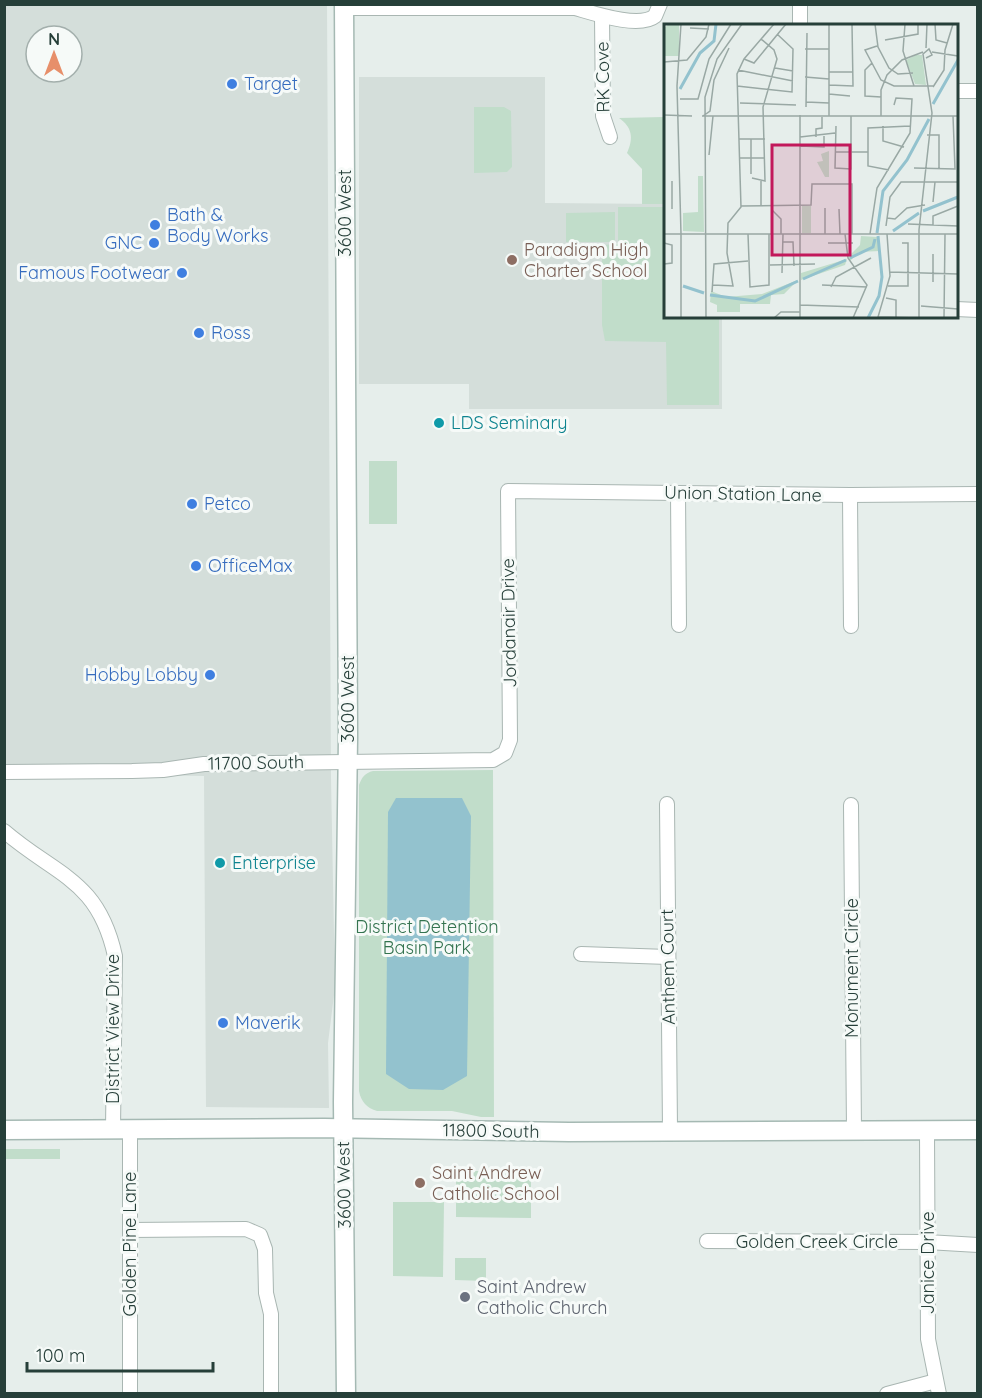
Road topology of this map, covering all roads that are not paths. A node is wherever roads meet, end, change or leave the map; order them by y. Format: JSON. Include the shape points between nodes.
{"nodes":[{"id":1,"x":660,"y":4,"type":"edge"},
{"id":2,"x":800,"y":4,"type":"edge"},
{"id":3,"x":344,"y":6,"type":"edge"},
{"id":4,"x":603,"y":16,"type":"junction"},
{"id":5,"x":800,"y":24,"type":"edge"},
{"id":6,"x":958,"y":91,"type":"edge"},
{"id":7,"x":978,"y":91,"type":"edge"},
{"id":8,"x":610,"y":137,"type":"dead end"},
{"id":9,"x":958,"y":309,"type":"edge"},
{"id":10,"x":978,"y":310,"type":"edge"},
{"id":11,"x":508,"y":491,"type":"joint"},
{"id":12,"x":678,"y":493,"type":"junction"},
{"id":13,"x":978,"y":494,"type":"edge"},
{"id":14,"x":850,"y":495,"type":"junction"},
{"id":15,"x":679,"y":626,"type":"dead end"},
{"id":16,"x":851,"y":626,"type":"dead end"},
{"id":17,"x":505,"y":753,"type":"joint"},
{"id":18,"x":348,"y":762,"type":"junction"},
{"id":19,"x":4,"y":772,"type":"edge"},
{"id":20,"x":667,"y":804,"type":"dead end"},
{"id":21,"x":851,"y":805,"type":"dead end"},
{"id":22,"x":4,"y":831,"type":"edge"},
{"id":23,"x":581,"y":954,"type":"dead end"},
{"id":24,"x":668,"y":957,"type":"junction"},
{"id":25,"x":343,"y":1129,"type":"junction"},
{"id":26,"x":4,"y":1130,"type":"edge"},
{"id":27,"x":122,"y":1130,"type":"junction"},
{"id":28,"x":670,"y":1130,"type":"junction"},
{"id":29,"x":854,"y":1130,"type":"junction"},
{"id":30,"x":978,"y":1130,"type":"edge"},
{"id":31,"x":927,"y":1131,"type":"junction"},
{"id":32,"x":130,"y":1230,"type":"junction"},
{"id":33,"x":707,"y":1242,"type":"dead end"},
{"id":34,"x":927,"y":1242,"type":"junction"},
{"id":35,"x":978,"y":1245,"type":"edge"},
{"id":36,"x":938,"y":1388,"type":"edge"},
{"id":37,"x":130,"y":1394,"type":"edge"},
{"id":38,"x":271,"y":1394,"type":"edge"},
{"id":39,"x":346,"y":1394,"type":"edge"},
{"id":40,"x":887,"y":1394,"type":"edge"}],
"edges":[{"from":1,"to":4,"type":"street","via":[[655,16],[645,21]]},
{"from":2,"to":5,"type":"street"},
{"from":3,"to":4,"type":"street","via":[[575,8]]},
{"from":3,"to":18,"type":"main road","name":"3600 West"},
{"from":4,"to":8,"type":"street","name":"RK Cove","via":[[603,116]]},
{"from":6,"to":7,"type":"street"},
{"from":9,"to":10,"type":"street"},
{"from":11,"to":12,"type":"street","name":"Union Station Lane"},
{"from":11,"to":17,"type":"street","name":"Jordanair Drive","via":[[510,740]]},
{"from":12,"to":14,"type":"street","name":"Union Station Lane"},
{"from":12,"to":15,"type":"street"},
{"from":13,"to":14,"type":"street","name":"Union Station Lane"},
{"from":14,"to":16,"type":"street"},
{"from":17,"to":18,"type":"street","name":"11700 South","via":[[493,760]]},
{"from":18,"to":19,"type":"street","name":"11700 South"},
{"from":18,"to":25,"type":"main road","name":"3600 West"},
{"from":20,"to":24,"type":"street","name":"Anthem Court"},
{"from":21,"to":29,"type":"street","name":"Monument Circle"},
{"from":22,"to":27,"type":"street","name":"District View Drive","via":[[81,887],[111,939]]},
{"from":23,"to":24,"type":"street"},
{"from":24,"to":28,"type":"street","name":"Anthem Court"},
{"from":25,"to":27,"type":"main road","name":"11800 South"},
{"from":25,"to":28,"type":"main road","name":"11800 South"},
{"from":25,"to":39,"type":"main road","name":"3600 West"},
{"from":26,"to":27,"type":"main road","name":"11800 South"},
{"from":27,"to":32,"type":"street","name":"Golden Pine Lane"},
{"from":28,"to":29,"type":"main road","name":"11800 South"},
{"from":29,"to":31,"type":"main road","name":"11800 South"},
{"from":30,"to":31,"type":"main road","name":"11800 South"},
{"from":31,"to":34,"type":"street","name":"Janice Drive"},
{"from":32,"to":37,"type":"street","name":"Golden Pine Lane"},
{"from":32,"to":38,"type":"street","via":[[246,1229],[260,1235],[265,1249],[266,1293],[271,1314]]},
{"from":33,"to":34,"type":"street","name":"Golden Creek Circle"},
{"from":34,"to":35,"type":"street","name":"Golden Creek Circle"},
{"from":34,"to":36,"type":"street","name":"Janice Drive","via":[[928,1339]]},
{"from":36,"to":40,"type":"street"}]}
